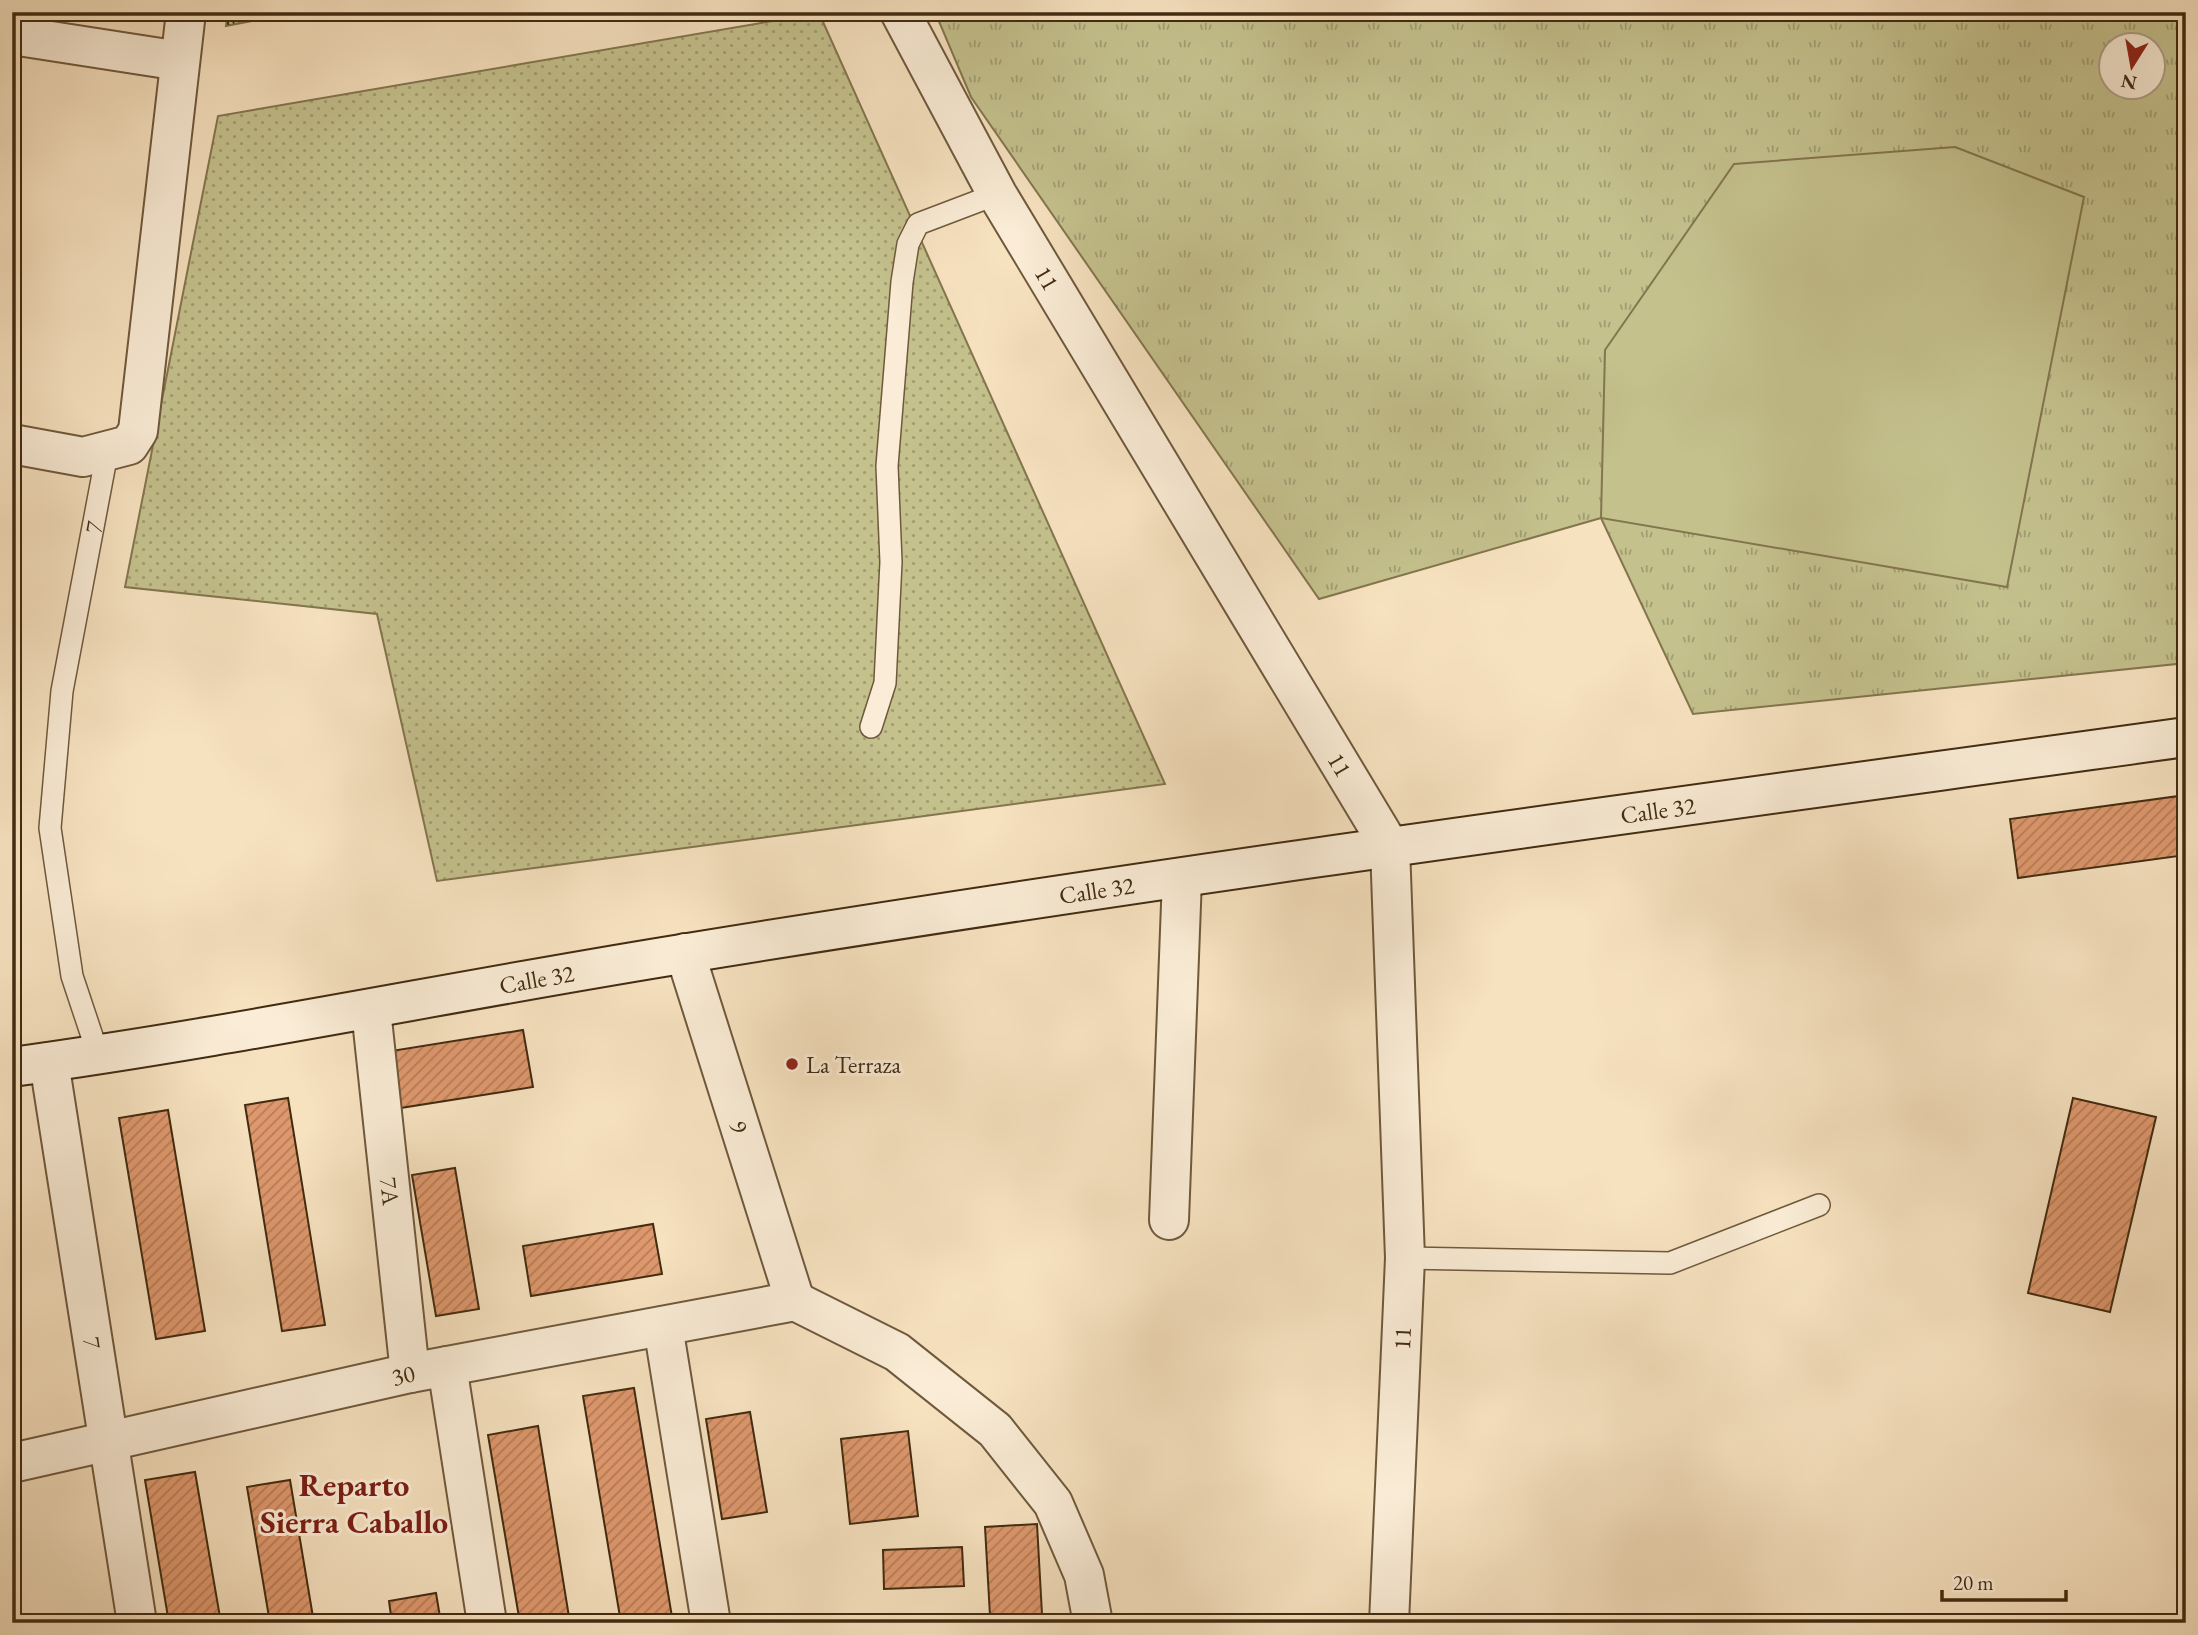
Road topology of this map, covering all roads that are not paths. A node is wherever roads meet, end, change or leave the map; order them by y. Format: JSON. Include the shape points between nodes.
{"nodes":[{"id":1,"x":186,"y":12,"type":"edge"},
{"id":2,"x":900,"y":12,"type":"edge"},
{"id":3,"x":12,"y":35,"type":"edge"},
{"id":4,"x":180,"y":61,"type":"junction"},
{"id":5,"x":997,"y":194,"type":"junction"},
{"id":6,"x":12,"y":444,"type":"edge"},
{"id":7,"x":107,"y":453,"type":"junction"},
{"id":8,"x":871,"y":727,"type":"dead end"},
{"id":9,"x":2186,"y":737,"type":"edge"},
{"id":10,"x":1390,"y":847,"type":"junction"},
{"id":11,"x":1182,"y":878,"type":"junction"},
{"id":12,"x":685,"y":953,"type":"junction"},
{"id":13,"x":371,"y":1010,"type":"junction"},
{"id":14,"x":98,"y":1054,"type":"junction"},
{"id":15,"x":50,"y":1062,"type":"junction"},
{"id":16,"x":12,"y":1067,"type":"edge"},
{"id":17,"x":1819,"y":1205,"type":"dead end"},
{"id":18,"x":1169,"y":1220,"type":"dead end"},
{"id":19,"x":1405,"y":1258,"type":"junction"},
{"id":20,"x":795,"y":1301,"type":"junction"},
{"id":21,"x":663,"y":1326,"type":"junction"},
{"id":22,"x":447,"y":1366,"type":"junction"},
{"id":23,"x":410,"y":1373,"type":"junction"},
{"id":24,"x":107,"y":1443,"type":"junction"},
{"id":25,"x":12,"y":1463,"type":"edge"},
{"id":26,"x":137,"y":1623,"type":"edge"},
{"id":27,"x":487,"y":1623,"type":"edge"},
{"id":28,"x":710,"y":1623,"type":"edge"},
{"id":29,"x":1093,"y":1623,"type":"edge"},
{"id":30,"x":1389,"y":1623,"type":"edge"}],
"edges":[{"from":1,"to":4,"type":"street"},
{"from":2,"to":5,"type":"street","name":"11"},
{"from":3,"to":4,"type":"street"},
{"from":4,"to":7,"type":"street","via":[[138,431],[129,445]]},
{"from":5,"to":8,"type":"lane","via":[[918,224],[908,244],[887,466],[891,562],[885,684]]},
{"from":5,"to":10,"type":"street","name":"11"},
{"from":6,"to":7,"type":"street","via":[[83,457]]},
{"from":7,"to":14,"type":"lane","name":"7","via":[[62,691],[50,828],[72,976]]},
{"from":9,"to":10,"type":"street","name":"Calle 32"},
{"from":10,"to":11,"type":"street","name":"Calle 32"},
{"from":10,"to":19,"type":"street","name":"11"},
{"from":11,"to":12,"type":"street","name":"Calle 32"},
{"from":11,"to":18,"type":"street"},
{"from":12,"to":13,"type":"street","name":"Calle 32"},
{"from":12,"to":20,"type":"street","name":"9"},
{"from":13,"to":14,"type":"street","name":"Calle 32"},
{"from":13,"to":23,"type":"street","name":"7A"},
{"from":14,"to":15,"type":"street","name":"Calle 32"},
{"from":15,"to":16,"type":"street","name":"Calle 32"},
{"from":15,"to":24,"type":"street","name":"7"},
{"from":17,"to":19,"type":"lane","via":[[1670,1263]]},
{"from":19,"to":30,"type":"street","name":"11"},
{"from":20,"to":21,"type":"street","name":"30"},
{"from":20,"to":29,"type":"street","via":[[897,1352],[995,1430],[1053,1503],[1084,1575]]},
{"from":21,"to":22,"type":"street","name":"30"},
{"from":21,"to":28,"type":"street"},
{"from":22,"to":23,"type":"street","name":"30"},
{"from":22,"to":27,"type":"street"},
{"from":23,"to":24,"type":"street","name":"30"},
{"from":24,"to":25,"type":"street","name":"30"},
{"from":24,"to":26,"type":"street","name":"7"}]}
